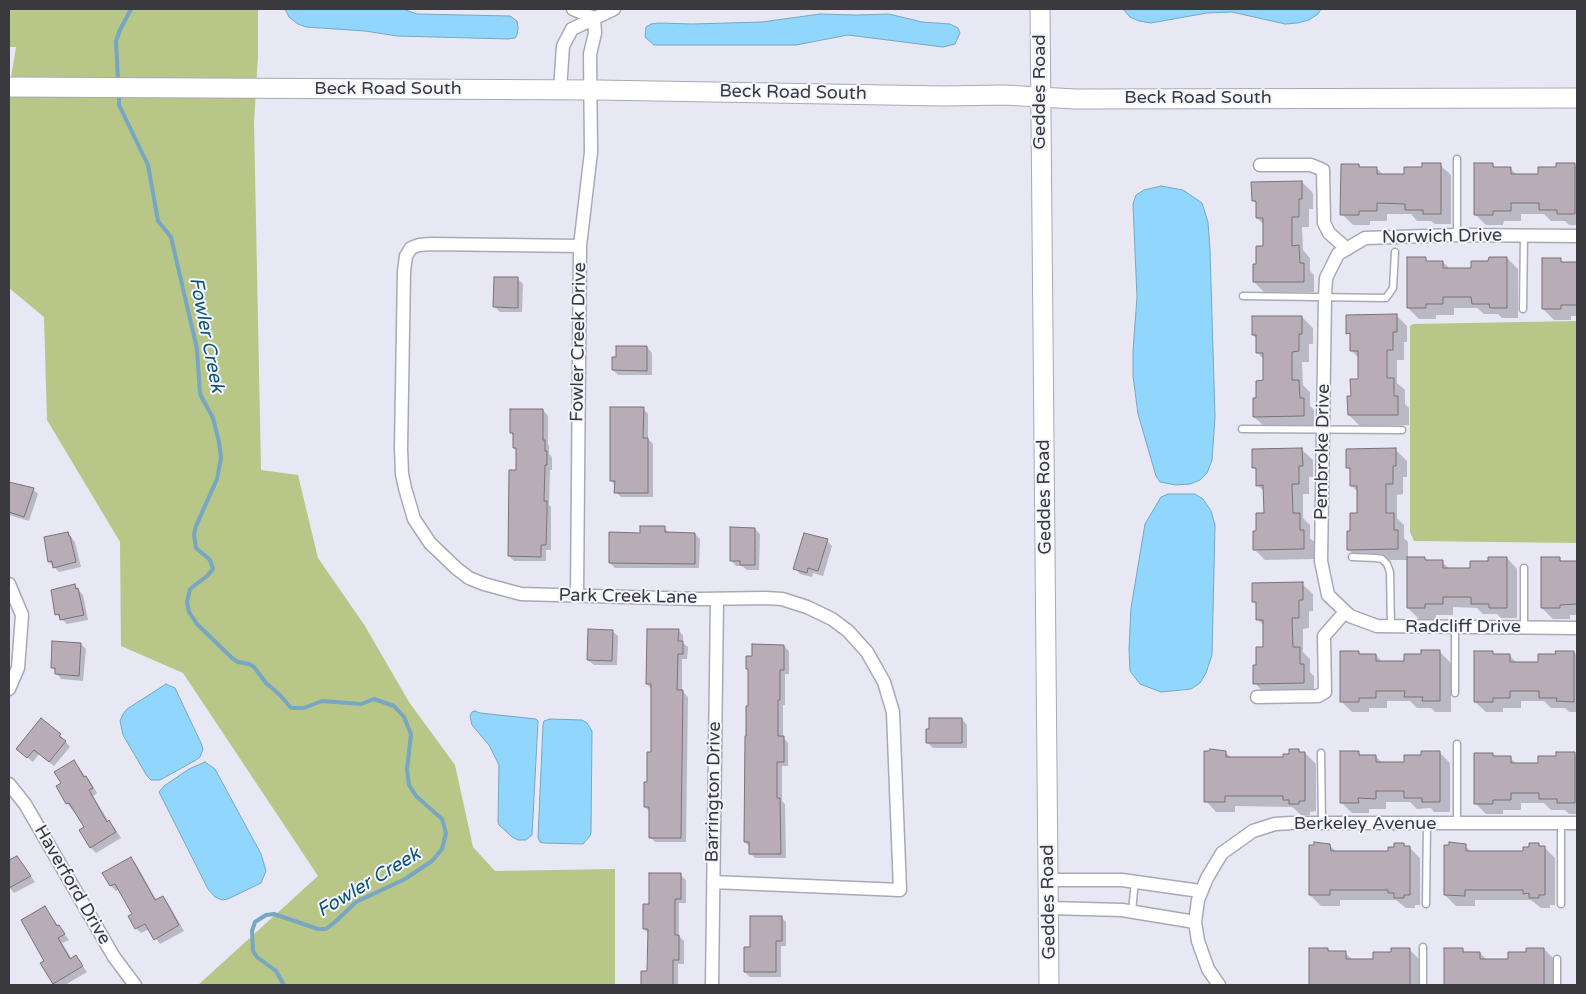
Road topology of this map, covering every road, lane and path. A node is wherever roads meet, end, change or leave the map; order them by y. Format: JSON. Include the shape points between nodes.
{"nodes":[{"id":1,"x":573,"y":9,"type":"edge"},
{"id":2,"x":614,"y":9,"type":"edge"},
{"id":3,"x":1040,"y":9,"type":"edge"},
{"id":4,"x":594,"y":18,"type":"junction"},
{"id":5,"x":9,"y":87,"type":"edge"},
{"id":6,"x":560,"y":90,"type":"junction"},
{"id":7,"x":590,"y":90,"type":"junction"},
{"id":8,"x":1040,"y":98,"type":"junction"},
{"id":9,"x":1577,"y":98,"type":"edge"},
{"id":10,"x":1457,"y":159,"type":"dead end"},
{"id":11,"x":1260,"y":165,"type":"dead end"},
{"id":12,"x":1457,"y":235,"type":"junction"},
{"id":13,"x":1524,"y":236,"type":"junction"},
{"id":14,"x":1577,"y":236,"type":"edge"},
{"id":15,"x":580,"y":246,"type":"junction"},
{"id":16,"x":1347,"y":249,"type":"junction"},
{"id":17,"x":1394,"y":252,"type":"dead end"},
{"id":18,"x":1326,"y":278,"type":"joint"},
{"id":19,"x":1243,"y":296,"type":"dead end"},
{"id":20,"x":1325,"y":297,"type":"junction"},
{"id":21,"x":1523,"y":309,"type":"dead end"},
{"id":22,"x":1242,"y":429,"type":"dead end"},
{"id":23,"x":1324,"y":430,"type":"junction"},
{"id":24,"x":1402,"y":430,"type":"dead end"},
{"id":25,"x":1352,"y":557,"type":"dead end"},
{"id":26,"x":1524,"y":568,"type":"dead end"},
{"id":27,"x":9,"y":584,"type":"edge"},
{"id":28,"x":576,"y":595,"type":"junction"},
{"id":29,"x":717,"y":598,"type":"junction"},
{"id":30,"x":1348,"y":614,"type":"junction"},
{"id":31,"x":1391,"y":626,"type":"junction"},
{"id":32,"x":1455,"y":627,"type":"junction"},
{"id":33,"x":1524,"y":627,"type":"junction"},
{"id":34,"x":1577,"y":628,"type":"edge"},
{"id":35,"x":9,"y":689,"type":"edge"},
{"id":36,"x":1455,"y":693,"type":"dead end"},
{"id":37,"x":1257,"y":697,"type":"dead end"},
{"id":38,"x":1457,"y":744,"type":"dead end"},
{"id":39,"x":1321,"y":753,"type":"dead end"},
{"id":40,"x":9,"y":784,"type":"edge"},
{"id":41,"x":1322,"y":823,"type":"junction"},
{"id":42,"x":1427,"y":823,"type":"junction"},
{"id":43,"x":1562,"y":823,"type":"junction"},
{"id":44,"x":1577,"y":823,"type":"edge"},
{"id":45,"x":1457,"y":824,"type":"junction"},
{"id":46,"x":1048,"y":880,"type":"junction"},
{"id":47,"x":1135,"y":881,"type":"junction"},
{"id":48,"x":713,"y":882,"type":"junction"},
{"id":49,"x":1200,"y":891,"type":"junction"},
{"id":50,"x":1426,"y":904,"type":"dead end"},
{"id":51,"x":1562,"y":904,"type":"dead end"},
{"id":52,"x":1049,"y":908,"type":"junction"},
{"id":53,"x":1132,"y":911,"type":"junction"},
{"id":54,"x":1195,"y":922,"type":"junction"},
{"id":55,"x":1423,"y":948,"type":"dead end"},
{"id":56,"x":1557,"y":959,"type":"dead end"},
{"id":57,"x":135,"y":985,"type":"edge"},
{"id":58,"x":712,"y":985,"type":"edge"},
{"id":59,"x":1049,"y":985,"type":"edge"},
{"id":60,"x":1219,"y":985,"type":"edge"},
{"id":61,"x":1424,"y":985,"type":"edge"},
{"id":62,"x":1557,"y":985,"type":"edge"}],
"edges":[{"from":1,"to":4,"type":"street"},
{"from":2,"to":4,"type":"street"},
{"from":3,"to":8,"type":"main road","name":"Geddes Road"},
{"from":4,"to":6,"type":"street","via":[[572,29],[563,46]]},
{"from":4,"to":7,"type":"street","name":"Fowler Creek Drive"},
{"from":5,"to":6,"type":"main road","name":"Beck Road South"},
{"from":6,"to":7,"type":"main road","name":"Beck Road South"},
{"from":7,"to":8,"type":"main road","name":"Beck Road South"},
{"from":7,"to":15,"type":"street","name":"Fowler Creek Drive","via":[[591,152]]},
{"from":8,"to":9,"type":"main road","name":"Beck Road South"},
{"from":8,"to":46,"type":"main road","name":"Geddes Road"},
{"from":10,"to":12,"type":"lane"},
{"from":11,"to":16,"type":"street","via":[[1311,165],[1323,170],[1324,223],[1329,233]]},
{"from":12,"to":13,"type":"street","name":"Norwich Drive"},
{"from":12,"to":16,"type":"street","name":"Norwich Drive","via":[[1365,238]]},
{"from":13,"to":14,"type":"street","name":"Norwich Drive"},
{"from":13,"to":21,"type":"lane"},
{"from":15,"to":28,"type":"street","name":"Fowler Creek Drive"},
{"from":15,"to":28,"type":"street","name":"Park Creek Lane","via":[[431,244],[411,248],[404,271],[401,448],[402,474],[414,519],[430,543],[456,568],[484,584],[521,594]]},
{"from":16,"to":18,"type":"street","name":"Norwich Drive","via":[[1338,254]]},
{"from":17,"to":20,"type":"lane","via":[[1393,288],[1386,298]]},
{"from":18,"to":20,"type":"street","name":"Pembroke Drive"},
{"from":19,"to":20,"type":"lane"},
{"from":20,"to":23,"type":"street","name":"Pembroke Drive"},
{"from":22,"to":23,"type":"lane"},
{"from":23,"to":24,"type":"lane"},
{"from":23,"to":30,"type":"street","name":"Pembroke Drive","via":[[1321,561],[1328,595]]},
{"from":25,"to":31,"type":"lane","via":[[1376,558],[1388,564]]},
{"from":26,"to":33,"type":"lane"},
{"from":27,"to":35,"type":"street","via":[[22,615],[18,668]]},
{"from":28,"to":29,"type":"street","name":"Park Creek Lane"},
{"from":29,"to":48,"type":"street","name":"Barrington Drive"},
{"from":29,"to":48,"type":"street","name":"Park Creek Lane","via":[[765,598],[807,607],[848,631],[877,667],[893,712],[900,890]]},
{"from":30,"to":31,"type":"street","name":"Radcliff Drive","via":[[1377,626]]},
{"from":30,"to":37,"type":"street","via":[[1324,636],[1325,692],[1318,696]]},
{"from":31,"to":32,"type":"street","name":"Radcliff Drive"},
{"from":32,"to":33,"type":"street","name":"Radcliff Drive"},
{"from":32,"to":36,"type":"lane"},
{"from":33,"to":34,"type":"street","name":"Radcliff Drive"},
{"from":38,"to":45,"type":"lane"},
{"from":39,"to":41,"type":"lane"},
{"from":40,"to":57,"type":"street","name":"Haverford Drive","via":[[25,804],[114,957]]},
{"from":41,"to":42,"type":"street","name":"Berkeley Avenue"},
{"from":41,"to":49,"type":"street","name":"Berkeley Avenue","via":[[1275,824],[1254,831],[1222,853]]},
{"from":42,"to":45,"type":"street","name":"Berkeley Avenue"},
{"from":42,"to":50,"type":"lane"},
{"from":43,"to":44,"type":"street","name":"Berkeley Avenue"},
{"from":43,"to":45,"type":"street","name":"Berkeley Avenue"},
{"from":43,"to":51,"type":"lane"},
{"from":46,"to":47,"type":"street"},
{"from":46,"to":52,"type":"main road","name":"Geddes Road"},
{"from":47,"to":49,"type":"street"},
{"from":47,"to":53,"type":"lane"},
{"from":48,"to":58,"type":"street","name":"Barrington Drive"},
{"from":49,"to":54,"type":"street","name":"Berkeley Avenue"},
{"from":52,"to":53,"type":"street"},
{"from":52,"to":59,"type":"main road","name":"Geddes Road"},
{"from":53,"to":54,"type":"street"},
{"from":54,"to":60,"type":"street","name":"Berkeley Avenue","via":[[1202,956]]},
{"from":55,"to":61,"type":"lane"},
{"from":56,"to":62,"type":"lane"}]}
